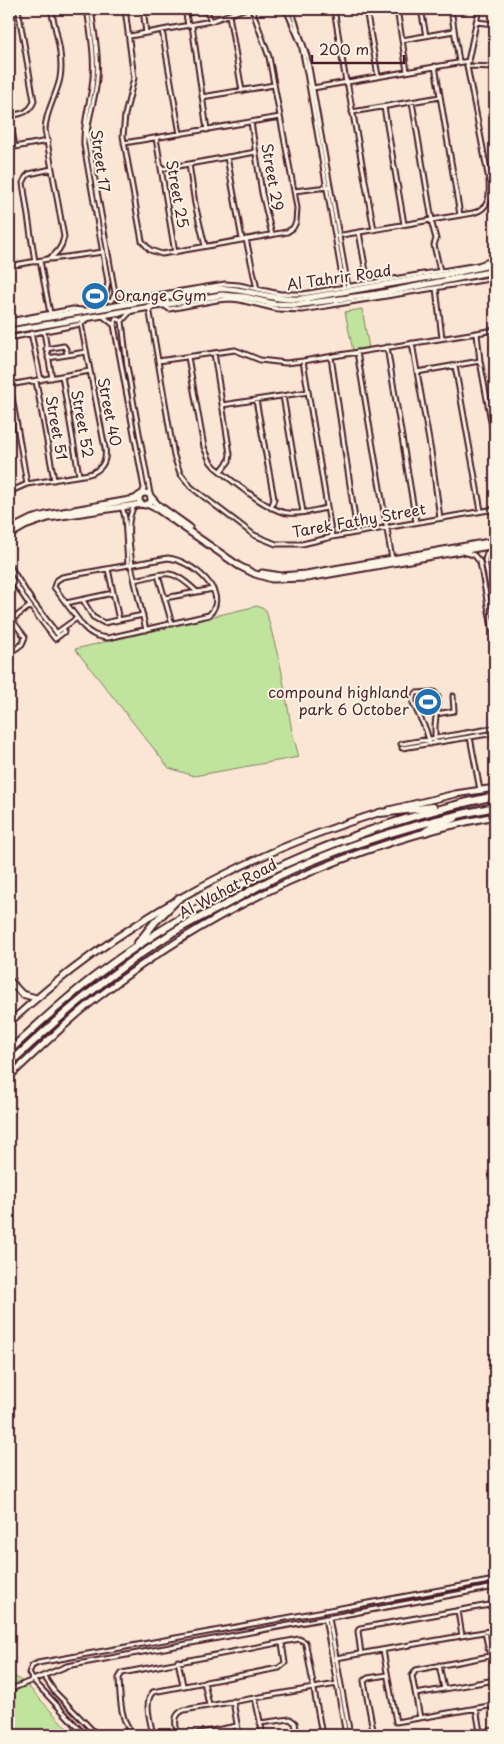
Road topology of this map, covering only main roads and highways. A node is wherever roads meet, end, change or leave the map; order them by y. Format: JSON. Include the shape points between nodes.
{"nodes":[{"id":1,"x":495,"y":796,"type":"edge"},
{"id":2,"x":447,"y":806,"type":"junction"},
{"id":3,"x":495,"y":807,"type":"edge"},
{"id":4,"x":380,"y":812,"type":"road end"},
{"id":5,"x":457,"y":815,"type":"junction"},
{"id":6,"x":425,"y":832,"type":"road end"},
{"id":7,"x":179,"y":898,"type":"road end"},
{"id":8,"x":132,"y":950,"type":"junction"},
{"id":9,"x":9,"y":1051,"type":"edge"},
{"id":10,"x":9,"y":1064,"type":"edge"}],
"edges":[{"from":1,"to":2,"type":"highway","name":"Al Wahat Road"},
{"from":2,"to":4,"type":"highway"},
{"from":2,"to":8,"type":"highway","name":"Al Wahat Road","via":[[360,833],[283,864],[216,898]]},
{"from":3,"to":5,"type":"highway","name":"Al Wahat Road"},
{"from":5,"to":6,"type":"highway"},
{"from":5,"to":10,"type":"highway","name":"Al Wahat Road","via":[[402,829],[314,861],[173,932],[104,981]]},
{"from":7,"to":8,"type":"highway"},
{"from":8,"to":9,"type":"highway","name":"Al Wahat Road","via":[[70,997]]}]}
